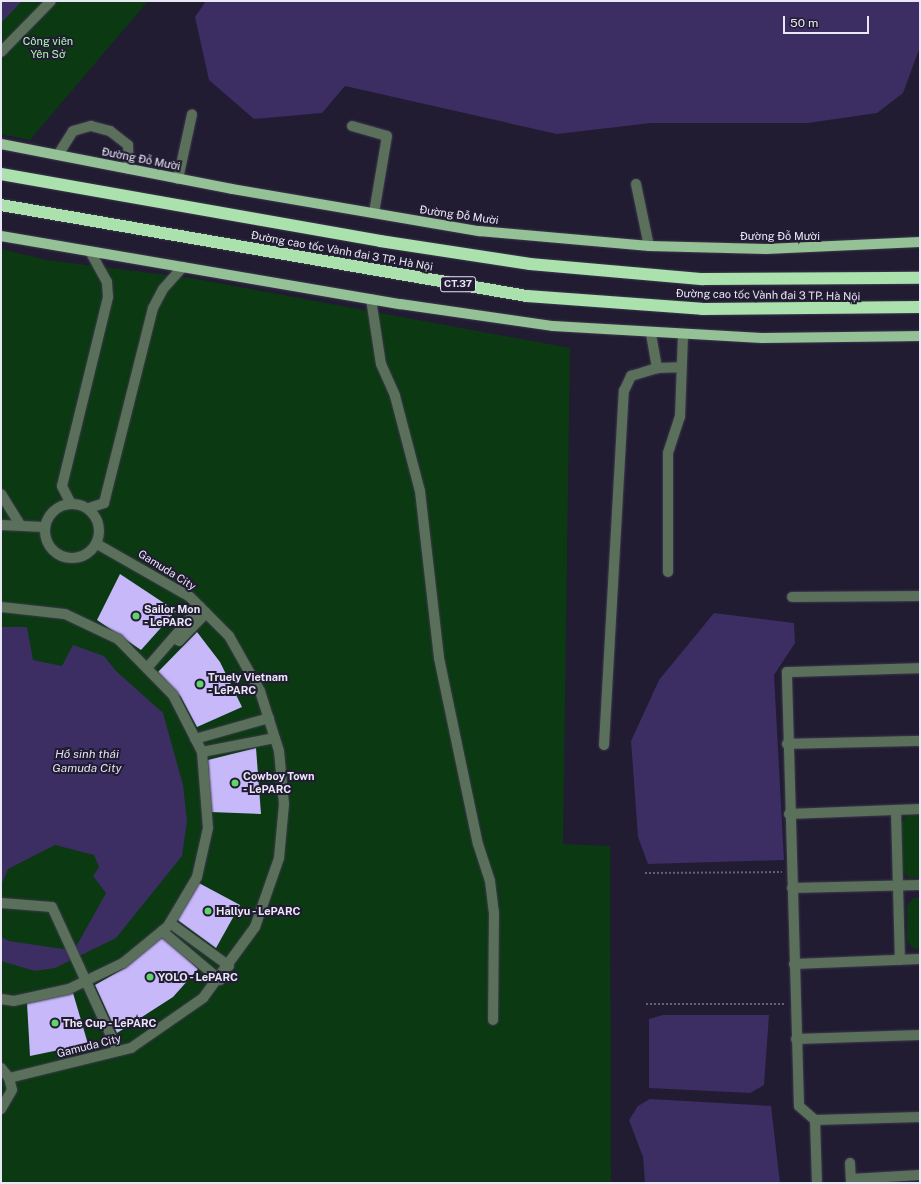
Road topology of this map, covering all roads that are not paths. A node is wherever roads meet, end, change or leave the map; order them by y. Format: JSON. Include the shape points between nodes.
{"nodes":[{"id":1,"x":51,"y":1,"type":"edge"},
{"id":2,"x":1,"y":52,"type":"edge"},
{"id":3,"x":192,"y":114,"type":"dead end"},
{"id":4,"x":352,"y":126,"type":"dead end"},
{"id":5,"x":1,"y":144,"type":"edge"},
{"id":6,"x":58,"y":155,"type":"junction"},
{"id":7,"x":129,"y":169,"type":"junction"},
{"id":8,"x":1,"y":174,"type":"edge"},
{"id":9,"x":178,"y":179,"type":"junction"},
{"id":10,"x":636,"y":184,"type":"dead end"},
{"id":11,"x":1,"y":205,"type":"edge"},
{"id":12,"x":374,"y":213,"type":"junction"},
{"id":13,"x":1,"y":236,"type":"edge"},
{"id":14,"x":920,"y":242,"type":"edge"},
{"id":15,"x":649,"y":246,"type":"junction"},
{"id":16,"x":90,"y":251,"type":"junction"},
{"id":17,"x":183,"y":267,"type":"junction"},
{"id":18,"x":920,"y":278,"type":"edge"},
{"id":19,"x":372,"y":299,"type":"junction"},
{"id":20,"x":920,"y":307,"type":"edge"},
{"id":21,"x":651,"y":334,"type":"junction"},
{"id":22,"x":683,"y":335,"type":"junction"},
{"id":23,"x":920,"y":336,"type":"edge"},
{"id":24,"x":681,"y":367,"type":"junction"},
{"id":25,"x":656,"y":368,"type":"junction"},
{"id":26,"x":1,"y":494,"type":"edge"},
{"id":27,"x":70,"y":502,"type":"junction"},
{"id":28,"x":89,"y":508,"type":"junction"},
{"id":29,"x":1,"y":525,"type":"edge"},
{"id":30,"x":20,"y":525,"type":"junction"},
{"id":31,"x":43,"y":527,"type":"junction"},
{"id":32,"x":97,"y":544,"type":"junction"},
{"id":33,"x":668,"y":572,"type":"dead end"},
{"id":34,"x":920,"y":596,"type":"edge"},
{"id":35,"x":792,"y":597,"type":"dead end"},
{"id":36,"x":1,"y":607,"type":"edge"},
{"id":37,"x":203,"y":610,"type":"junction"},
{"id":38,"x":920,"y":668,"type":"edge"},
{"id":39,"x":149,"y":670,"type":"junction"},
{"id":40,"x":269,"y":718,"type":"junction"},
{"id":41,"x":275,"y":738,"type":"junction"},
{"id":42,"x":195,"y":739,"type":"junction"},
{"id":43,"x":920,"y":741,"type":"edge"},
{"id":44,"x":787,"y":744,"type":"junction"},
{"id":45,"x":604,"y":745,"type":"dead end"},
{"id":46,"x":202,"y":752,"type":"junction"},
{"id":47,"x":896,"y":810,"type":"junction"},
{"id":48,"x":920,"y":810,"type":"edge"},
{"id":49,"x":789,"y":814,"type":"junction"},
{"id":50,"x":920,"y":885,"type":"edge"},
{"id":51,"x":898,"y":886,"type":"junction"},
{"id":52,"x":792,"y":888,"type":"junction"},
{"id":53,"x":4,"y":904,"type":"edge"},
{"id":54,"x":170,"y":923,"type":"junction"},
{"id":55,"x":162,"y":931,"type":"junction"},
{"id":56,"x":920,"y":959,"type":"edge"},
{"id":57,"x":900,"y":960,"type":"junction"},
{"id":58,"x":794,"y":964,"type":"junction"},
{"id":59,"x":229,"y":966,"type":"junction"},
{"id":60,"x":87,"y":980,"type":"junction"},
{"id":61,"x":220,"y":980,"type":"junction"},
{"id":62,"x":1,"y":999,"type":"edge"},
{"id":63,"x":493,"y":1020,"type":"dead end"},
{"id":64,"x":920,"y":1035,"type":"edge"},
{"id":65,"x":796,"y":1040,"type":"junction"},
{"id":66,"x":118,"y":1052,"type":"junction"},
{"id":67,"x":1,"y":1068,"type":"edge"},
{"id":68,"x":9,"y":1078,"type":"junction"},
{"id":69,"x":1,"y":1109,"type":"edge"},
{"id":70,"x":920,"y":1117,"type":"edge"},
{"id":71,"x":815,"y":1120,"type":"junction"},
{"id":72,"x":850,"y":1163,"type":"dead end"},
{"id":73,"x":920,"y":1175,"type":"edge"},
{"id":74,"x":851,"y":1181,"type":"edge"},
{"id":75,"x":816,"y":1183,"type":"edge"}],
"edges":[{"from":1,"to":2,"type":"street"},
{"from":3,"to":9,"type":"street"},
{"from":4,"to":12,"type":"street","via":[[387,136]]},
{"from":5,"to":6,"type":"main road","name":"Đường Đỗ Mười"},
{"from":6,"to":7,"type":"main road","name":"Đường Đỗ Mười"},
{"from":6,"to":7,"type":"street","via":[[72,131],[91,126],[110,131],[128,144]]},
{"from":7,"to":9,"type":"main road","name":"Đường Đỗ Mười"},
{"from":8,"to":18,"type":"highway","name":"Đường cao tốc Vành đai 3 TP. Hà Nội","via":[[380,241],[530,264],[703,279]]},
{"from":9,"to":12,"type":"main road","name":"Đường Đỗ Mười"},
{"from":10,"to":15,"type":"street"},
{"from":11,"to":20,"type":"highway","name":"Đường cao tốc Vành đai 3 TP. Hà Nội","number":"CT.37","via":[[527,296],[702,310]]},
{"from":12,"to":15,"type":"main road","name":"Đường Đỗ Mười","via":[[479,231]]},
{"from":13,"to":16,"type":"main road"},
{"from":14,"to":15,"type":"main road","name":"Đường Đỗ Mười","via":[[766,249]]},
{"from":16,"to":17,"type":"main road"},
{"from":16,"to":27,"type":"street","via":[[107,282],[108,296],[62,486]]},
{"from":17,"to":19,"type":"main road"},
{"from":17,"to":28,"type":"street","via":[[164,289],[154,308],[104,503]]},
{"from":19,"to":21,"type":"main road","via":[[553,326]]},
{"from":19,"to":63,"type":"street","via":[[381,364],[395,396],[420,491],[438,658],[478,844],[490,881],[494,912]]},
{"from":21,"to":22,"type":"main road"},
{"from":21,"to":25,"type":"street"},
{"from":22,"to":23,"type":"main road"},
{"from":22,"to":24,"type":"street"},
{"from":24,"to":25,"type":"street"},
{"from":24,"to":33,"type":"street","via":[[680,417],[668,453]]},
{"from":25,"to":45,"type":"street","via":[[631,376],[624,392]]},
{"from":26,"to":30,"type":"street"},
{"from":27,"to":28,"type":"street"},
{"from":27,"to":31,"type":"street","via":[[52,510]]},
{"from":28,"to":32,"type":"street","via":[[100,524]]},
{"from":29,"to":30,"type":"street"},
{"from":30,"to":31,"type":"street"},
{"from":31,"to":32,"type":"street","via":[[48,546],[63,558],[83,557]]},
{"from":32,"to":37,"type":"street","name":"Gamuda City","via":[[147,569]]},
{"from":34,"to":35,"type":"street"},
{"from":36,"to":39,"type":"street","via":[[65,614],[118,639]]},
{"from":37,"to":39,"type":"street"},
{"from":37,"to":40,"type":"street","name":"Gamuda City","via":[[229,636],[260,691]]},
{"from":38,"to":44,"type":"street","via":[[787,672]]},
{"from":39,"to":42,"type":"street","via":[[173,695]]},
{"from":40,"to":41,"type":"street","name":"Gamuda City"},
{"from":40,"to":42,"type":"street"},
{"from":41,"to":46,"type":"street"},
{"from":41,"to":59,"type":"street","name":"Gamuda City","via":[[284,804],[279,858],[255,927]]},
{"from":42,"to":46,"type":"street"},
{"from":43,"to":44,"type":"street"},
{"from":44,"to":49,"type":"street"},
{"from":46,"to":54,"type":"street","via":[[208,828],[196,877]]},
{"from":47,"to":48,"type":"street"},
{"from":47,"to":49,"type":"street"},
{"from":47,"to":51,"type":"street"},
{"from":49,"to":52,"type":"street"},
{"from":50,"to":51,"type":"street"},
{"from":51,"to":52,"type":"street"},
{"from":51,"to":57,"type":"street"},
{"from":52,"to":58,"type":"street"},
{"from":53,"to":60,"type":"street","via":[[52,907]]},
{"from":54,"to":55,"type":"street"},
{"from":54,"to":59,"type":"street"},
{"from":55,"to":60,"type":"street","via":[[123,963]]},
{"from":55,"to":61,"type":"street"},
{"from":56,"to":57,"type":"street"},
{"from":57,"to":58,"type":"street"},
{"from":58,"to":65,"type":"street"},
{"from":59,"to":61,"type":"street","name":"Gamuda City"},
{"from":60,"to":62,"type":"street","via":[[70,989],[14,1001]]},
{"from":60,"to":66,"type":"street"},
{"from":61,"to":66,"type":"street","name":"Gamuda City","via":[[168,1026],[131,1048]]},
{"from":64,"to":65,"type":"street"},
{"from":65,"to":71,"type":"street","via":[[799,1106]]},
{"from":66,"to":68,"type":"street","name":"Gamuda City"},
{"from":67,"to":68,"type":"street"},
{"from":68,"to":69,"type":"street","via":[[11,1096]]},
{"from":70,"to":71,"type":"street"},
{"from":71,"to":75,"type":"street"},
{"from":72,"to":74,"type":"street"},
{"from":73,"to":74,"type":"street"}]}
